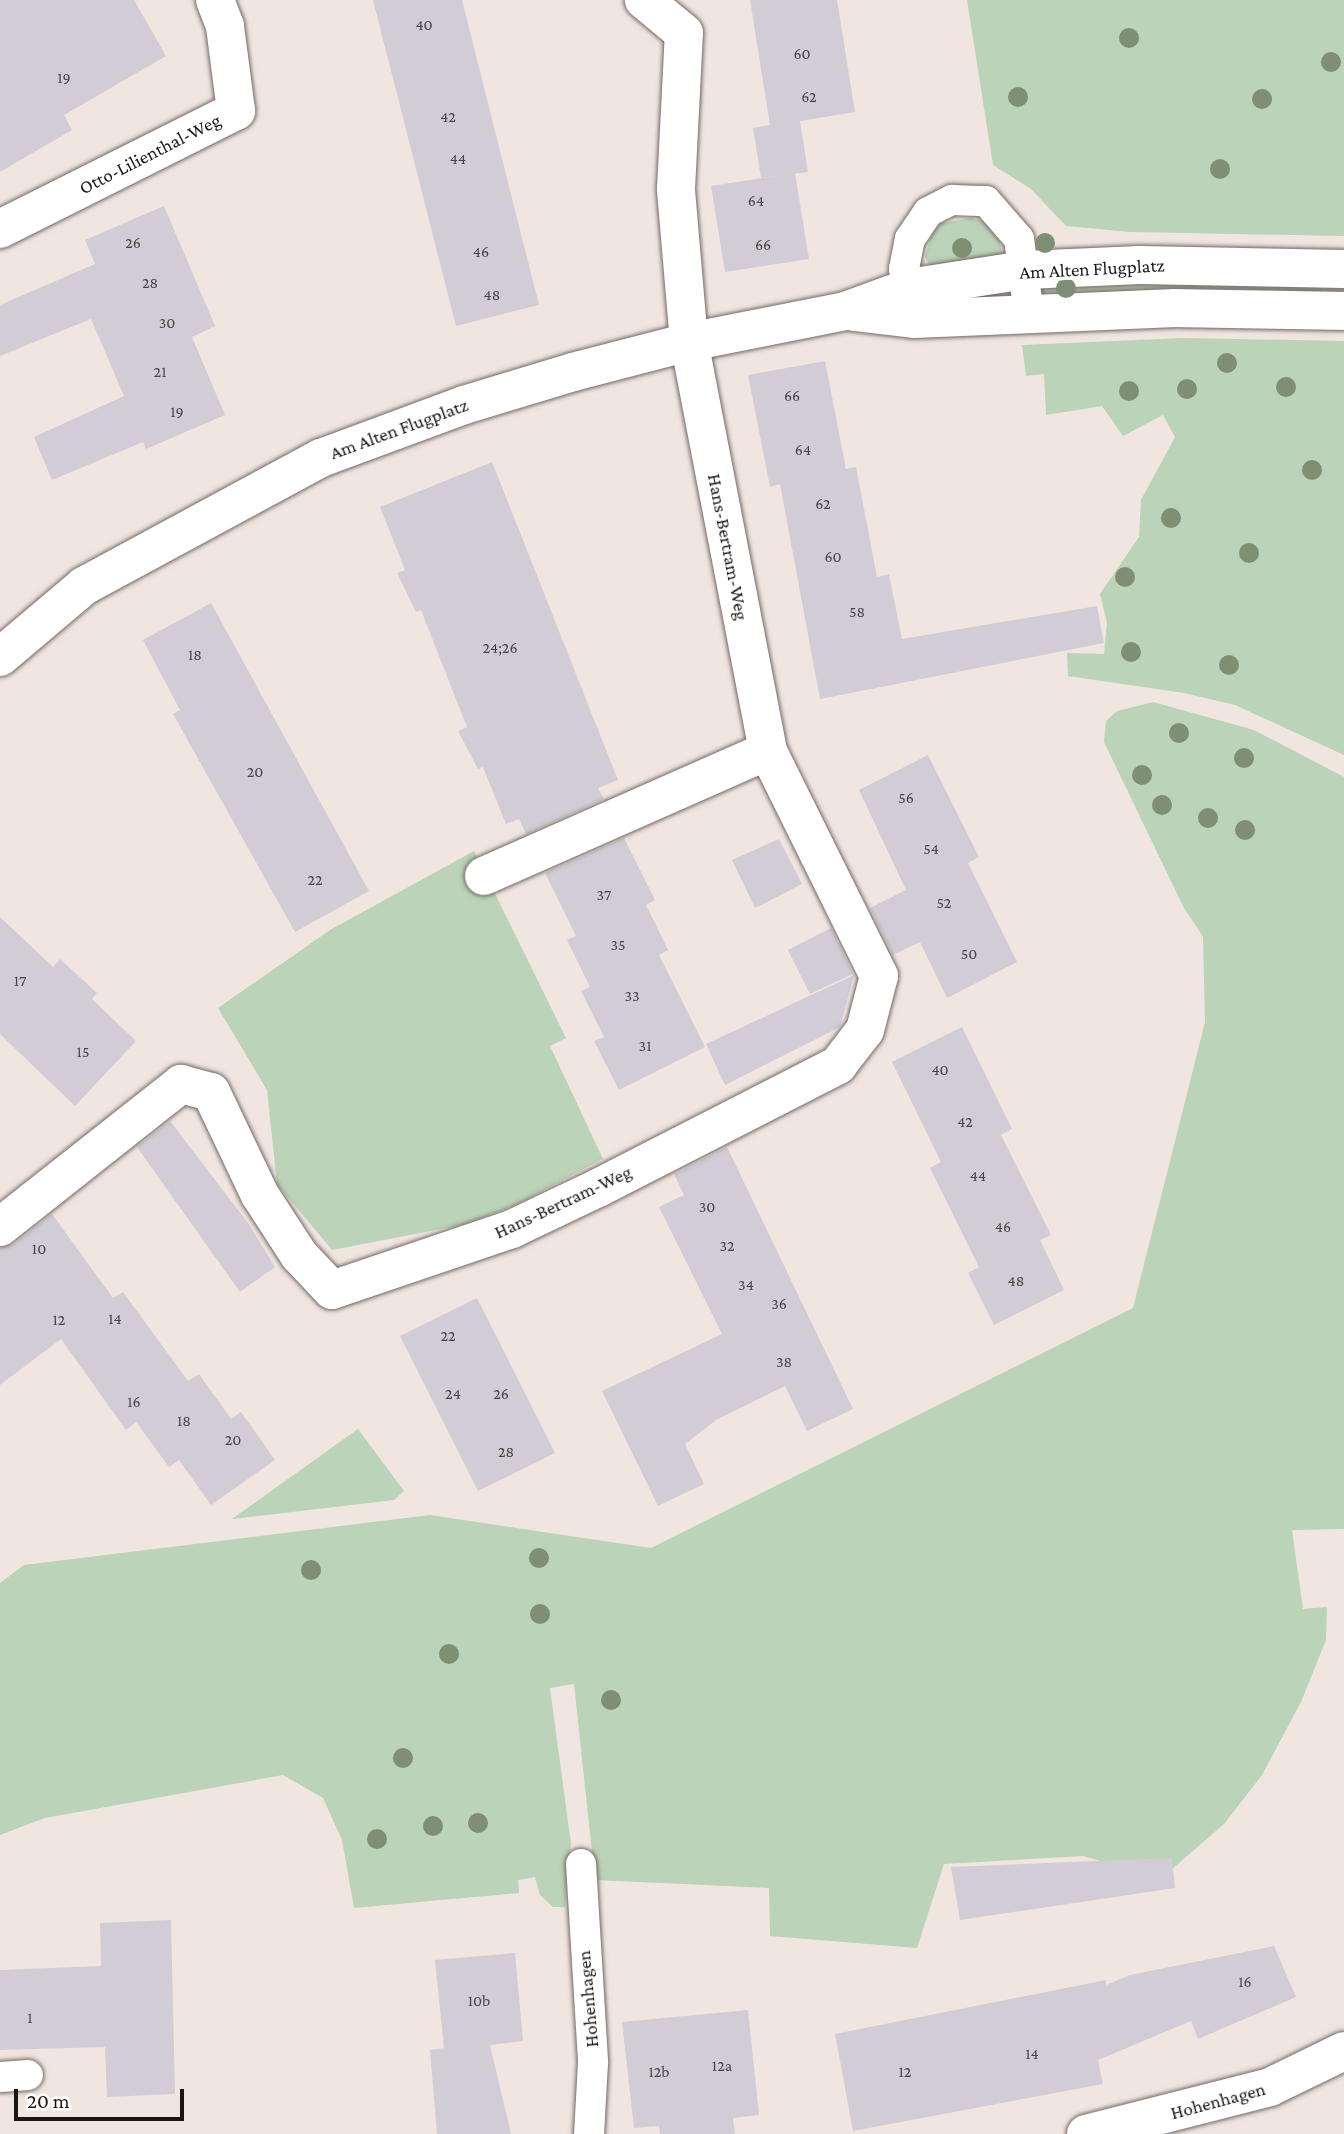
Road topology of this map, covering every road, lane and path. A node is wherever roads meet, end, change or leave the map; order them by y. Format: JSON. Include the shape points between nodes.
{"nodes":[{"id":1,"x":215,"y":0,"type":"edge"},
{"id":2,"x":644,"y":0,"type":"edge"},
{"id":3,"x":0,"y":229,"type":"edge"},
{"id":4,"x":1344,"y":269,"type":"edge"},
{"id":5,"x":1025,"y":270,"type":"junction"},
{"id":6,"x":911,"y":304,"type":"junction"},
{"id":7,"x":1344,"y":311,"type":"edge"},
{"id":8,"x":1029,"y":314,"type":"junction"},
{"id":9,"x":689,"y":342,"type":"junction"},
{"id":10,"x":0,"y":657,"type":"edge"},
{"id":11,"x":768,"y":751,"type":"junction"},
{"id":12,"x":484,"y":876,"type":"dead end"},
{"id":13,"x":0,"y":1227,"type":"edge"},
{"id":14,"x":582,"y":1864,"type":"dead end"},
{"id":15,"x":1344,"y":2051,"type":"edge"},
{"id":16,"x":589,"y":2134,"type":"edge"},
{"id":17,"x":1086,"y":2134,"type":"edge"}],
"edges":[{"from":1,"to":3,"type":"street","name":"Otto-Lilienthal-Weg","via":[[226,26],[236,111]]},
{"from":2,"to":9,"type":"street","via":[[684,33],[676,189]]},
{"from":4,"to":5,"type":"street","name":"Am Alten Flugplatz","via":[[1140,265]]},
{"from":5,"to":6,"type":"street","name":"Am Alten Flugplatz"},
{"from":5,"to":6,"type":"lane","via":[[1019,239],[1002,216],[986,201],[952,200],[928,212],[910,239],[904,270]]},
{"from":5,"to":8,"type":"lane"},
{"from":6,"to":8,"type":"street","name":"Am Alten Flugplatz"},
{"from":6,"to":9,"type":"street","name":"Am Alten Flugplatz","via":[[845,311]]},
{"from":7,"to":8,"type":"street","name":"Am Alten Flugplatz","via":[[1176,308]]},
{"from":9,"to":10,"type":"street","name":"Am Alten Flugplatz","via":[[464,405],[321,458],[84,586]]},
{"from":9,"to":11,"type":"street","name":"Hans-Bertram-Weg"},
{"from":11,"to":12,"type":"street"},
{"from":11,"to":13,"type":"street","name":"Hans-Bertram-Weg","via":[[879,976],[865,1030],[838,1065],[512,1229],[332,1290],[299,1255],[260,1195],[211,1092],[181,1084]]},
{"from":14,"to":16,"type":"lane","name":"Hohenhagen","via":[[593,2063]]},
{"from":15,"to":17,"type":"street","name":"Hohenhagen","via":[[1270,2087]]}]}
